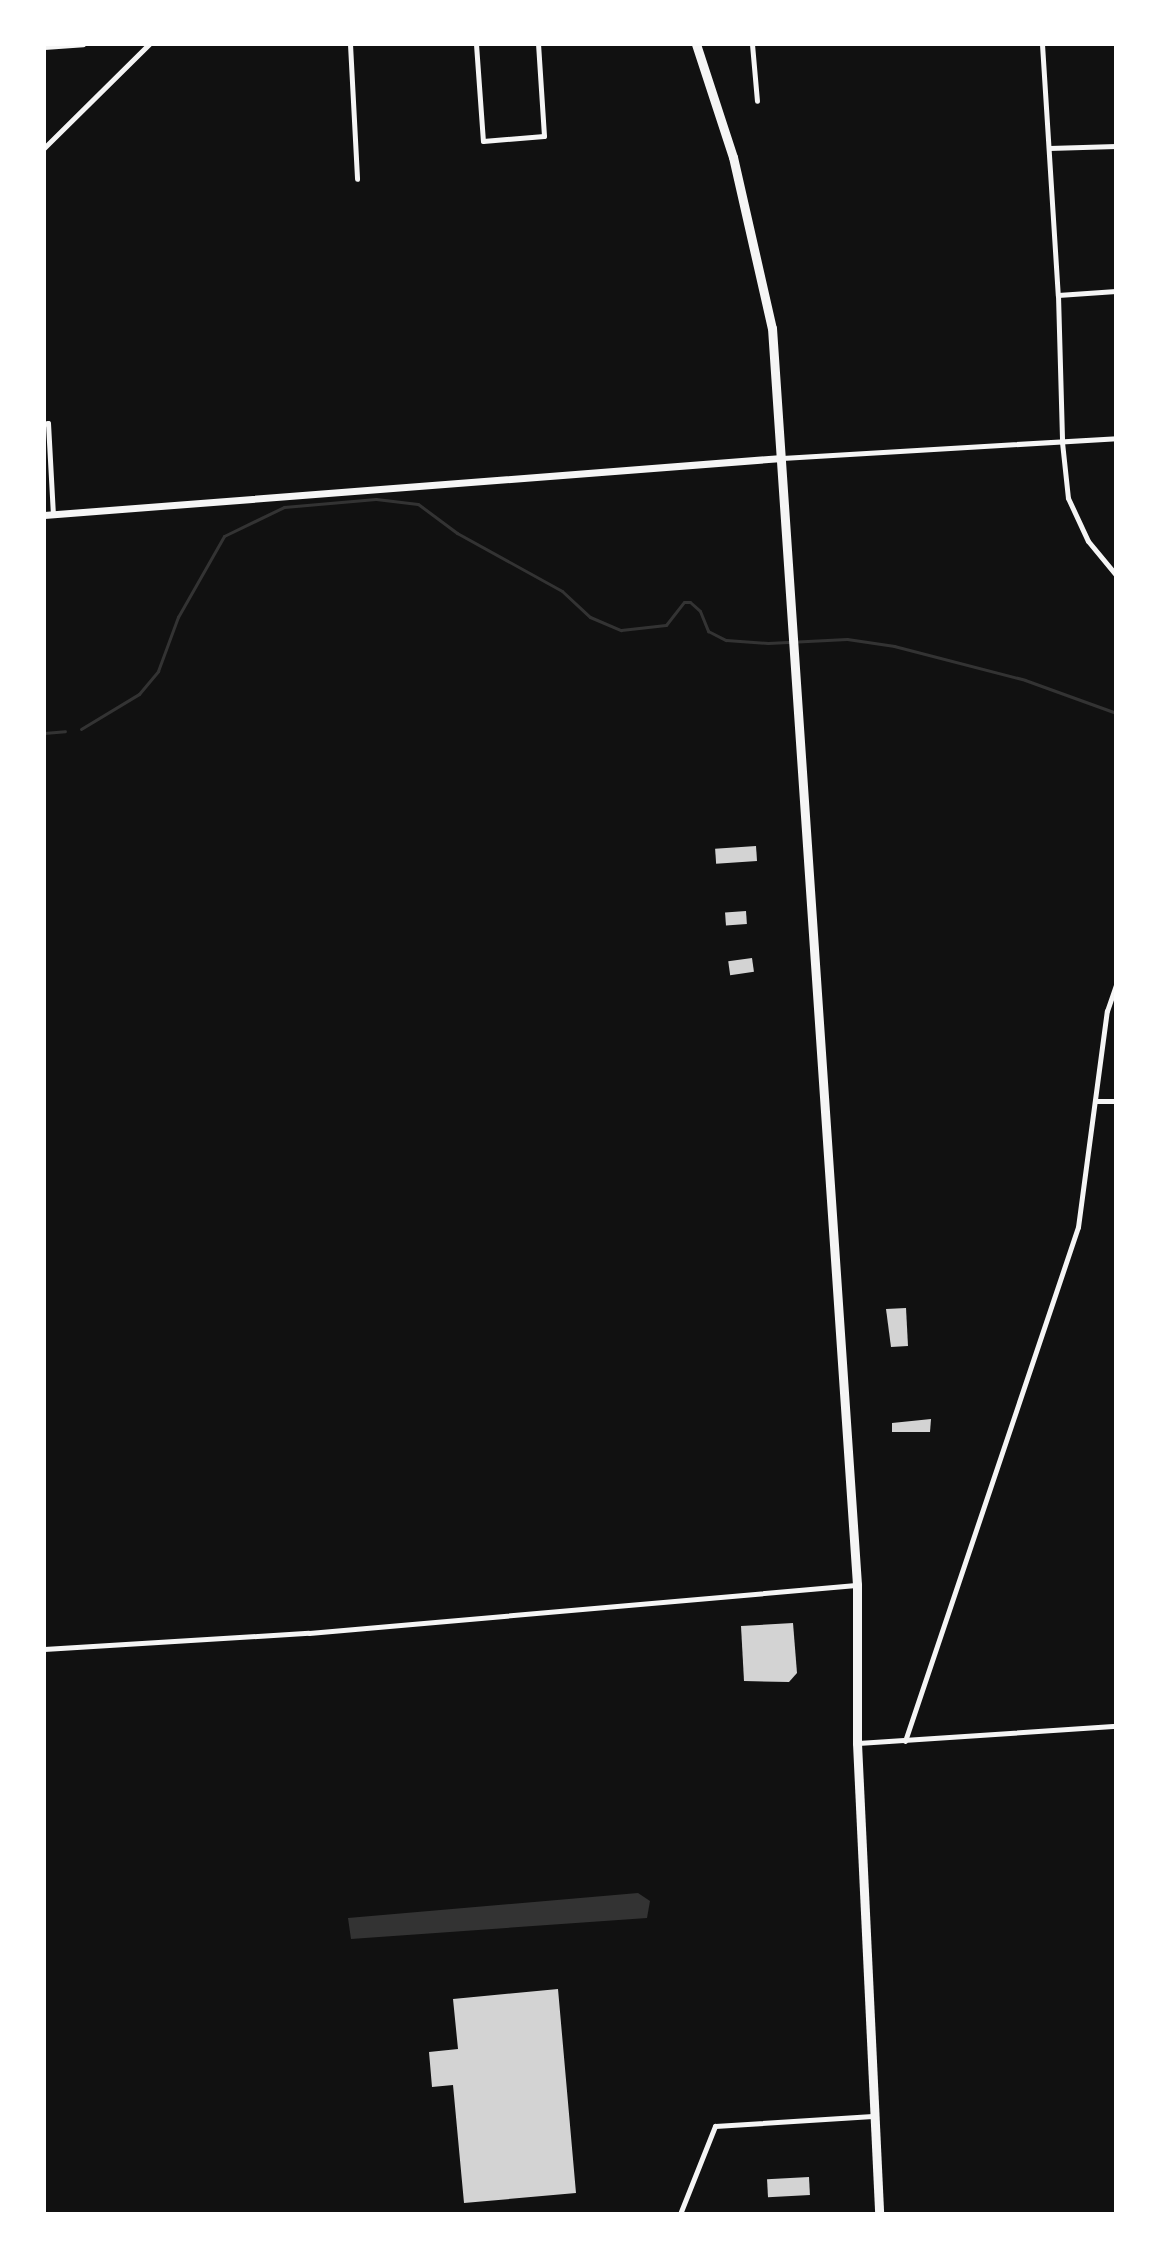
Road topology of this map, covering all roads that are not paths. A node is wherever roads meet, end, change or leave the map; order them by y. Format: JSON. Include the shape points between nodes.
{"nodes":[{"id":1,"x":83,"y":44,"type":"edge"},
{"id":2,"x":149,"y":44,"type":"edge"},
{"id":3,"x":350,"y":44,"type":"edge"},
{"id":4,"x":476,"y":44,"type":"edge"},
{"id":5,"x":538,"y":44,"type":"edge"},
{"id":6,"x":696,"y":44,"type":"edge"},
{"id":7,"x":752,"y":44,"type":"edge"},
{"id":8,"x":1042,"y":44,"type":"edge"},
{"id":9,"x":44,"y":47,"type":"edge"},
{"id":10,"x":757,"y":101,"type":"dead end"},
{"id":11,"x":1116,"y":146,"type":"edge"},
{"id":12,"x":44,"y":148,"type":"edge"},
{"id":13,"x":1049,"y":148,"type":"junction"},
{"id":14,"x":357,"y":179,"type":"dead end"},
{"id":15,"x":1116,"y":291,"type":"edge"},
{"id":16,"x":1058,"y":295,"type":"junction"},
{"id":17,"x":44,"y":424,"type":"edge"},
{"id":18,"x":1116,"y":438,"type":"edge"},
{"id":19,"x":1062,"y":442,"type":"junction"},
{"id":20,"x":782,"y":458,"type":"junction"},
{"id":21,"x":48,"y":515,"type":"edge"},
{"id":22,"x":1116,"y":575,"type":"edge"},
{"id":23,"x":1116,"y":985,"type":"edge"},
{"id":24,"x":1096,"y":1101,"type":"junction"},
{"id":25,"x":1116,"y":1101,"type":"edge"},
{"id":26,"x":857,"y":1585,"type":"junction"},
{"id":27,"x":44,"y":1649,"type":"edge"},
{"id":28,"x":1116,"y":1726,"type":"edge"},
{"id":29,"x":905,"y":1741,"type":"junction"},
{"id":30,"x":857,"y":1743,"type":"junction"},
{"id":31,"x":873,"y":2116,"type":"junction"},
{"id":32,"x":680,"y":2214,"type":"edge"},
{"id":33,"x":879,"y":2214,"type":"edge"}],
"edges":[{"from":1,"to":9,"type":"street"},
{"from":2,"to":12,"type":"street"},
{"from":3,"to":14,"type":"street"},
{"from":4,"to":5,"type":"street","via":[[483,141],[544,136]]},
{"from":6,"to":20,"type":"highway","via":[[733,157],[772,328]]},
{"from":7,"to":10,"type":"street"},
{"from":8,"to":13,"type":"street"},
{"from":11,"to":13,"type":"street"},
{"from":13,"to":16,"type":"street"},
{"from":15,"to":16,"type":"street"},
{"from":16,"to":19,"type":"street"},
{"from":17,"to":21,"type":"street","via":[[48,423]]},
{"from":18,"to":19,"type":"street"},
{"from":19,"to":20,"type":"street"},
{"from":19,"to":22,"type":"street","via":[[1068,498],[1088,541]]},
{"from":20,"to":21,"type":"street"},
{"from":20,"to":26,"type":"highway"},
{"from":23,"to":24,"type":"street","via":[[1107,1011]]},
{"from":24,"to":25,"type":"street"},
{"from":24,"to":29,"type":"street","via":[[1078,1227]]},
{"from":26,"to":27,"type":"street","via":[[309,1633]]},
{"from":26,"to":30,"type":"highway"},
{"from":28,"to":29,"type":"street"},
{"from":29,"to":30,"type":"street"},
{"from":30,"to":31,"type":"highway"},
{"from":31,"to":32,"type":"street","via":[[715,2126]]},
{"from":31,"to":33,"type":"highway"}]}
